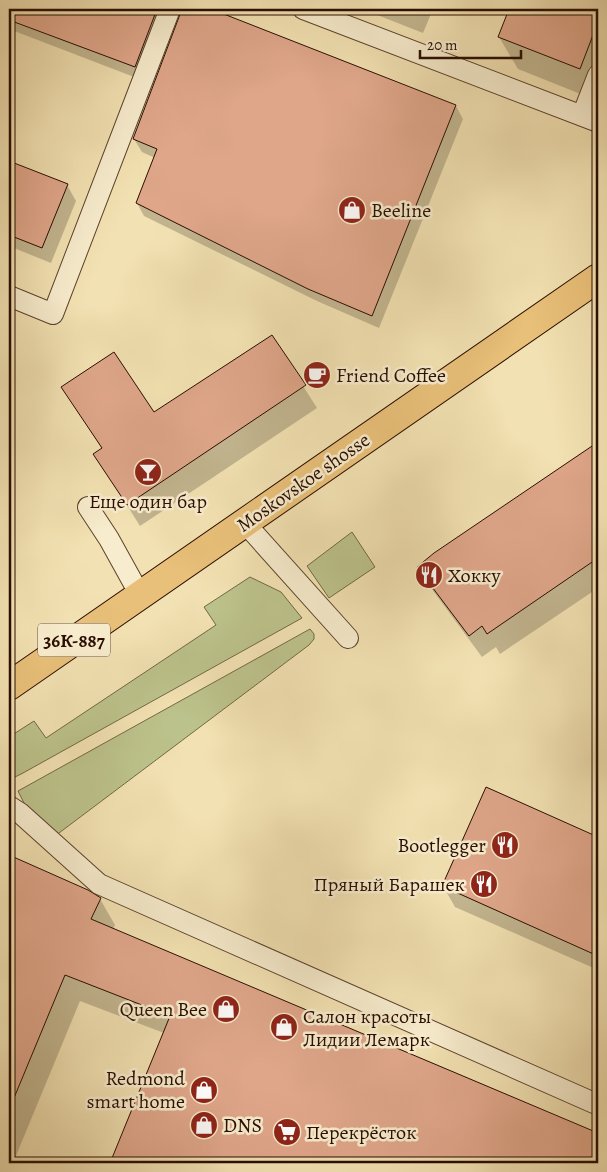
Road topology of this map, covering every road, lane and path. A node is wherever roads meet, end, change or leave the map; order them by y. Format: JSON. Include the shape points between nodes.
{"nodes":[{"id":1,"x":170,"y":9,"type":"edge"},
{"id":2,"x":303,"y":9,"type":"edge"},
{"id":3,"x":598,"y":74,"type":"edge"},
{"id":4,"x":590,"y":119,"type":"edge"},
{"id":5,"x":598,"y":278,"type":"edge"},
{"id":6,"x":9,"y":296,"type":"edge"},
{"id":7,"x":88,"y":507,"type":"dead end"},
{"id":8,"x":244,"y":522,"type":"junction"},
{"id":9,"x":140,"y":595,"type":"junction"},
{"id":10,"x":348,"y":638,"type":"dead end"},
{"id":11,"x":9,"y":686,"type":"edge"},
{"id":12,"x":12,"y":813,"type":"edge"},
{"id":13,"x":594,"y":1103,"type":"dead end"}],
"edges":[{"from":1,"to":6,"type":"lane","via":[[53,314]]},
{"from":2,"to":4,"type":"lane"},
{"from":3,"to":4,"type":"lane"},
{"from":5,"to":8,"type":"main road","name":"Moskovskoe shosse","number":"36К-887"},
{"from":7,"to":9,"type":"lane"},
{"from":8,"to":9,"type":"main road","name":"Moskovskoe shosse","number":"36К-887"},
{"from":8,"to":10,"type":"lane"},
{"from":9,"to":11,"type":"main road","name":"Moskovskoe shosse","number":"36К-887"},
{"from":12,"to":13,"type":"lane","via":[[99,884]]}]}
